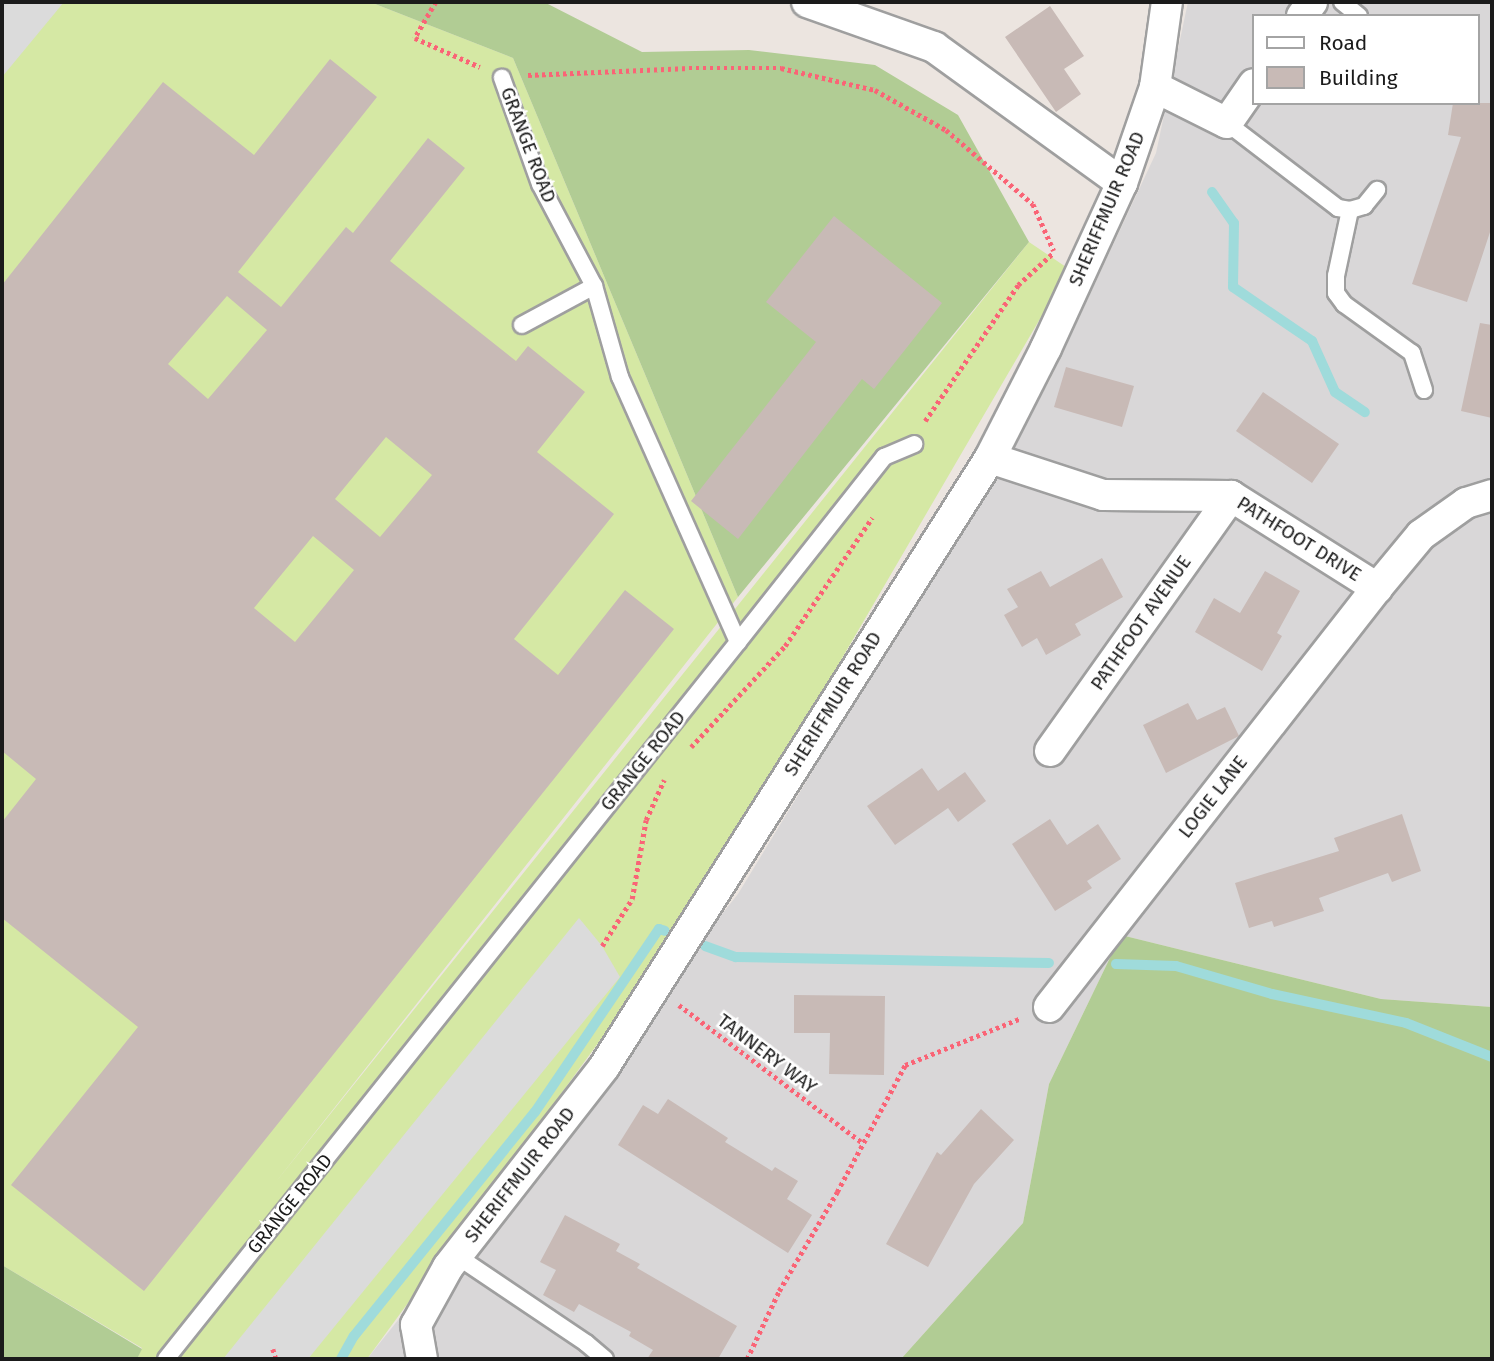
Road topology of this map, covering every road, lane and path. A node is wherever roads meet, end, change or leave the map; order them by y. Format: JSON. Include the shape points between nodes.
{"nodes":[{"id":1,"x":436,"y":2,"type":"edge"},
{"id":2,"x":807,"y":2,"type":"edge"},
{"id":3,"x":1167,"y":2,"type":"edge"},
{"id":4,"x":1342,"y":2,"type":"edge"},
{"id":5,"x":1357,"y":14,"type":"edge"},
{"id":6,"x":502,"y":78,"type":"junction"},
{"id":7,"x":1156,"y":87,"type":"junction"},
{"id":8,"x":1252,"y":87,"type":"edge"},
{"id":9,"x":1227,"y":123,"type":"junction"},
{"id":10,"x":1122,"y":183,"type":"junction"},
{"id":11,"x":1377,"y":190,"type":"dead end"},
{"id":12,"x":1350,"y":210,"type":"junction"},
{"id":13,"x":1054,"y":252,"type":"dead end"},
{"id":14,"x":594,"y":286,"type":"junction"},
{"id":15,"x":522,"y":326,"type":"dead end"},
{"id":16,"x":1424,"y":390,"type":"dead end"},
{"id":17,"x":914,"y":444,"type":"dead end"},
{"id":18,"x":990,"y":458,"type":"junction"},
{"id":19,"x":1492,"y":495,"type":"edge"},
{"id":20,"x":1231,"y":496,"type":"junction"},
{"id":21,"x":1377,"y":588,"type":"junction"},
{"id":22,"x":738,"y":642,"type":"junction"},
{"id":23,"x":1050,"y":751,"type":"dead end"},
{"id":24,"x":654,"y":987,"type":"junction"},
{"id":25,"x":1049,"y":1007,"type":"joint"},
{"id":26,"x":863,"y":1143,"type":"junction"},
{"id":27,"x":457,"y":1256,"type":"junction"},
{"id":28,"x":273,"y":1349,"type":"dead end"},
{"id":29,"x":166,"y":1359,"type":"edge"},
{"id":30,"x":276,"y":1359,"type":"edge"},
{"id":31,"x":422,"y":1359,"type":"edge"},
{"id":32,"x":605,"y":1359,"type":"edge"},
{"id":33,"x":747,"y":1359,"type":"edge"}],
"edges":[{"from":1,"to":6,"type":"path","via":[[415,38]]},
{"from":2,"to":10,"type":"street","via":[[934,47]]},
{"from":3,"to":7,"type":"street","name":"SHERIFFMUIR ROAD"},
{"from":4,"to":5,"type":"lane"},
{"from":6,"to":13,"type":"path","via":[[569,72],[781,68],[875,90],[946,130],[1033,204]]},
{"from":6,"to":14,"type":"lane","name":"GRANGE ROAD","via":[[540,184]]},
{"from":7,"to":9,"type":"street"},
{"from":7,"to":10,"type":"street","name":"SHERIFFMUIR ROAD"},
{"from":8,"to":9,"type":"street"},
{"from":9,"to":12,"type":"lane","via":[[1338,208]]},
{"from":10,"to":18,"type":"street","name":"SHERIFFMUIR ROAD"},
{"from":11,"to":12,"type":"lane","via":[[1364,206]]},
{"from":12,"to":16,"type":"lane","via":[[1336,293],[1344,304],[1412,354]]},
{"from":14,"to":15,"type":"lane"},
{"from":14,"to":22,"type":"lane","name":"GRANGE ROAD","via":[[620,377]]},
{"from":17,"to":22,"type":"lane","via":[[884,457]]},
{"from":18,"to":20,"type":"street","name":"PATHFOOT DRIVE","via":[[1103,495]]},
{"from":18,"to":24,"type":"street","name":"SHERIFFMUIR ROAD"},
{"from":19,"to":21,"type":"street","name":"PATHFOOT DRIVE","via":[[1465,503],[1421,535]]},
{"from":20,"to":21,"type":"street","name":"PATHFOOT DRIVE"},
{"from":20,"to":23,"type":"street","name":"PATHFOOT AVENUE"},
{"from":21,"to":25,"type":"street","name":"LOGIE LANE"},
{"from":22,"to":29,"type":"lane","name":"GRANGE ROAD"},
{"from":24,"to":26,"type":"path","name":"TANNERY WAY"},
{"from":24,"to":27,"type":"street","name":"SHERIFFMUIR ROAD","via":[[604,1067]]},
{"from":25,"to":26,"type":"path","via":[[905,1065]]},
{"from":26,"to":33,"type":"path","via":[[779,1291]]},
{"from":27,"to":31,"type":"street","name":"SHERIFFMUIR ROAD","via":[[416,1325]]},
{"from":27,"to":32,"type":"lane"},
{"from":28,"to":30,"type":"path"}]}
